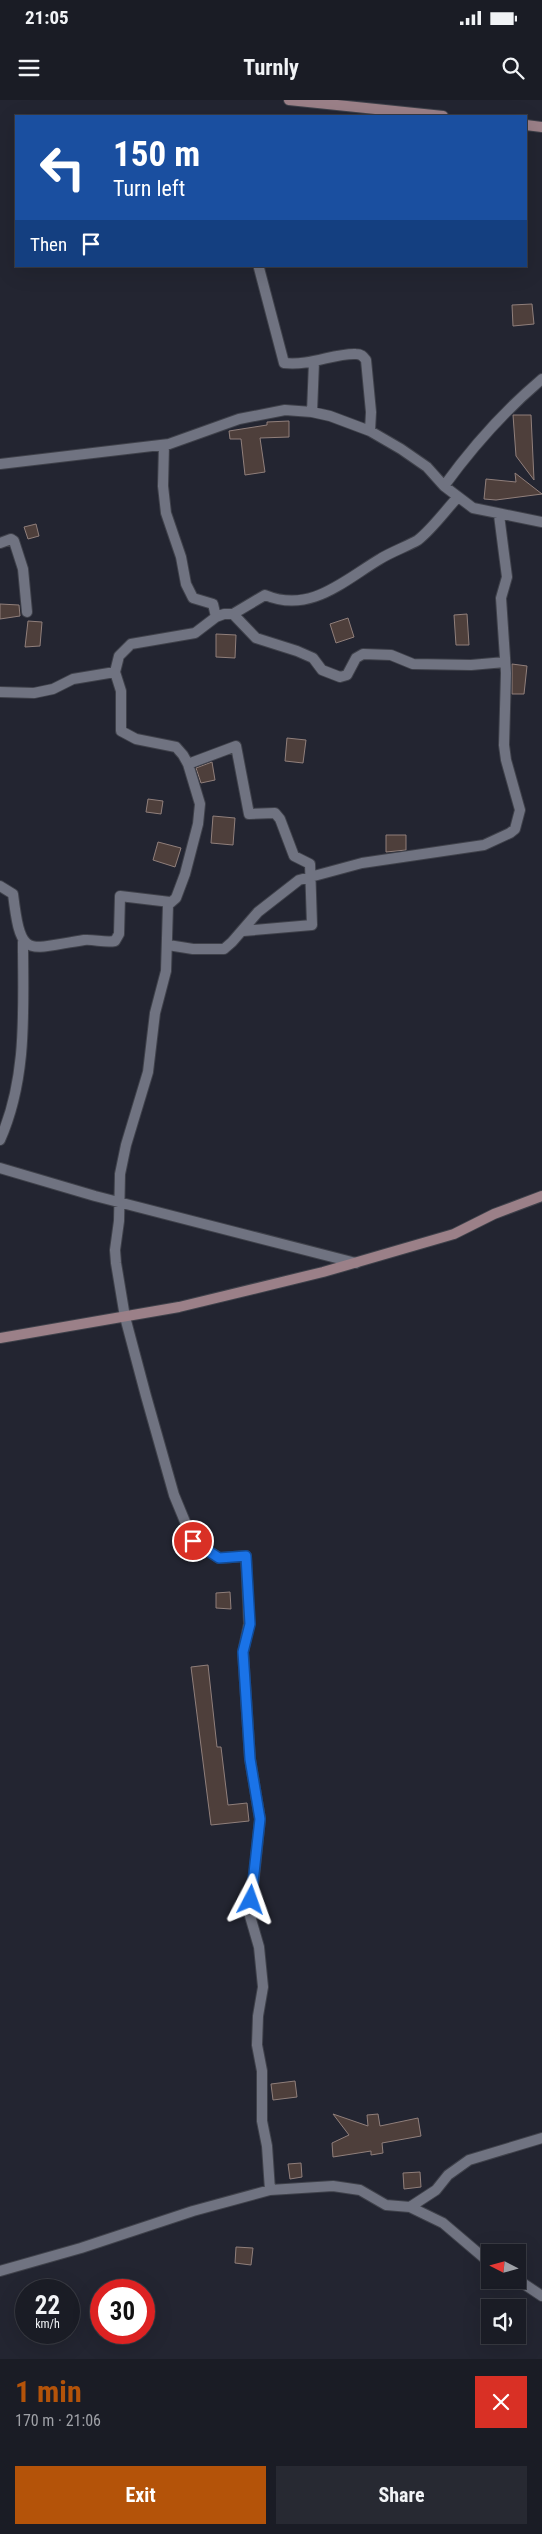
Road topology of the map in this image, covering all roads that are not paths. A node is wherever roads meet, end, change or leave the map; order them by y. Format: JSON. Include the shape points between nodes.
{"nodes":[{"id":1,"x":289,"y":100,"type":"edge"},
{"id":2,"x":433,"y":115,"type":"edge"},
{"id":3,"x":527,"y":125,"type":"edge"},
{"id":4,"x":542,"y":127,"type":"edge"},
{"id":5,"x":259,"y":268,"type":"dead end"},
{"id":6,"x":314,"y":362,"type":"junction"},
{"id":7,"x":542,"y":379,"type":"edge"},
{"id":8,"x":312,"y":412,"type":"junction"},
{"id":9,"x":370,"y":431,"type":"junction"},
{"id":10,"x":164,"y":445,"type":"junction"},
{"id":11,"x":0,"y":464,"type":"edge"},
{"id":12,"x":444,"y":486,"type":"junction"},
{"id":13,"x":457,"y":498,"type":"junction"},
{"id":14,"x":499,"y":515,"type":"junction"},
{"id":15,"x":542,"y":522,"type":"edge"},
{"id":16,"x":0,"y":543,"type":"edge"},
{"id":17,"x":27,"y":612,"type":"dead end"},
{"id":18,"x":233,"y":614,"type":"junction"},
{"id":19,"x":216,"y":618,"type":"junction"},
{"id":20,"x":506,"y":662,"type":"junction"},
{"id":21,"x":115,"y":672,"type":"junction"},
{"id":22,"x":0,"y":692,"type":"edge"},
{"id":23,"x":188,"y":764,"type":"junction"},
{"id":24,"x":311,"y":875,"type":"junction"},
{"id":25,"x":0,"y":886,"type":"edge"},
{"id":26,"x":170,"y":902,"type":"junction"},
{"id":27,"x":242,"y":930,"type":"junction"},
{"id":28,"x":23,"y":942,"type":"junction"},
{"id":29,"x":168,"y":945,"type":"junction"},
{"id":30,"x":0,"y":1140,"type":"edge"},
{"id":31,"x":0,"y":1168,"type":"edge"},
{"id":32,"x":542,"y":1196,"type":"edge"},
{"id":33,"x":119,"y":1202,"type":"junction"},
{"id":34,"x":356,"y":1263,"type":"junction"},
{"id":35,"x":125,"y":1317,"type":"junction"},
{"id":36,"x":0,"y":1338,"type":"edge"},
{"id":37,"x":542,"y":2138,"type":"edge"},
{"id":38,"x":270,"y":2190,"type":"junction"},
{"id":39,"x":410,"y":2208,"type":"junction"},
{"id":40,"x":481,"y":2255,"type":"edge"},
{"id":41,"x":0,"y":2271,"type":"edge"},
{"id":42,"x":526,"y":2285,"type":"edge"},
{"id":43,"x":542,"y":2296,"type":"edge"}],
"edges":[{"from":1,"to":2,"type":"street"},
{"from":3,"to":4,"type":"street"},
{"from":5,"to":6,"type":"street","via":[[283,361]]},
{"from":6,"to":8,"type":"street"},
{"from":6,"to":9,"type":"street","via":[[353,354],[366,360]]},
{"from":7,"to":12,"type":"street","via":[[502,414]]},
{"from":8,"to":9,"type":"street"},
{"from":8,"to":10,"type":"street","via":[[285,410],[239,419]]},
{"from":9,"to":12,"type":"street","via":[[427,467]]},
{"from":10,"to":11,"type":"street"},
{"from":10,"to":19,"type":"street","via":[[164,502],[186,584],[193,598],[213,604]]},
{"from":12,"to":13,"type":"street"},
{"from":13,"to":14,"type":"street","via":[[473,508]]},
{"from":13,"to":18,"type":"street","via":[[417,540],[384,556],[321,596],[281,602],[265,595]]},
{"from":14,"to":15,"type":"street"},
{"from":14,"to":20,"type":"street","via":[[507,576],[501,598]]},
{"from":16,"to":17,"type":"street","via":[[14,541],[23,569]]},
{"from":18,"to":19,"type":"street"},
{"from":18,"to":20,"type":"street","via":[[256,638],[297,650],[313,658],[322,670],[340,677],[347,675],[356,658],[363,654],[391,655],[413,664]]},
{"from":19,"to":21,"type":"street","via":[[195,633],[131,644],[119,656]]},
{"from":20,"to":24,"type":"street","via":[[504,746],[520,810],[512,831],[484,846],[389,858]]},
{"from":21,"to":22,"type":"street","via":[[73,679],[53,689],[34,693]]},
{"from":21,"to":23,"type":"street","via":[[121,691],[120,731],[136,739],[176,748]]},
{"from":23,"to":24,"type":"street","via":[[236,746],[250,814],[275,813],[294,856],[310,864]]},
{"from":23,"to":26,"type":"street","via":[[200,804],[198,824],[177,896]]},
{"from":24,"to":27,"type":"street","via":[[289,885]]},
{"from":24,"to":27,"type":"street","via":[[312,925]]},
{"from":25,"to":28,"type":"street","via":[[13,894],[17,926]]},
{"from":26,"to":28,"type":"street","via":[[120,896],[119,934],[115,941],[85,940],[46,948],[29,947]]},
{"from":26,"to":29,"type":"street","via":[[166,918]]},
{"from":27,"to":29,"type":"street","via":[[224,949]]},
{"from":28,"to":30,"type":"street","via":[[24,1044],[8,1122]]},
{"from":29,"to":33,"type":"street","via":[[148,1072],[120,1174]]},
{"from":31,"to":33,"type":"street"},
{"from":32,"to":34,"type":"street","via":[[494,1214],[454,1234]]},
{"from":33,"to":34,"type":"street"},
{"from":33,"to":35,"type":"street","via":[[115,1250]]},
{"from":34,"to":35,"type":"street","via":[[179,1308]]},
{"from":35,"to":36,"type":"street"},
{"from":35,"to":38,"type":"street","via":[[174,1495],[193,1541],[219,1558],[246,1556],[250,1624],[243,1652],[250,1759],[260,1819],[250,1916],[259,1947],[263,1987],[258,2045]]},
{"from":37,"to":39,"type":"street","via":[[469,2160]]},
{"from":38,"to":39,"type":"street","via":[[349,2187],[386,2205]]},
{"from":38,"to":41,"type":"street"},
{"from":39,"to":40,"type":"street","via":[[443,2222]]},
{"from":42,"to":43,"type":"street"}]}
